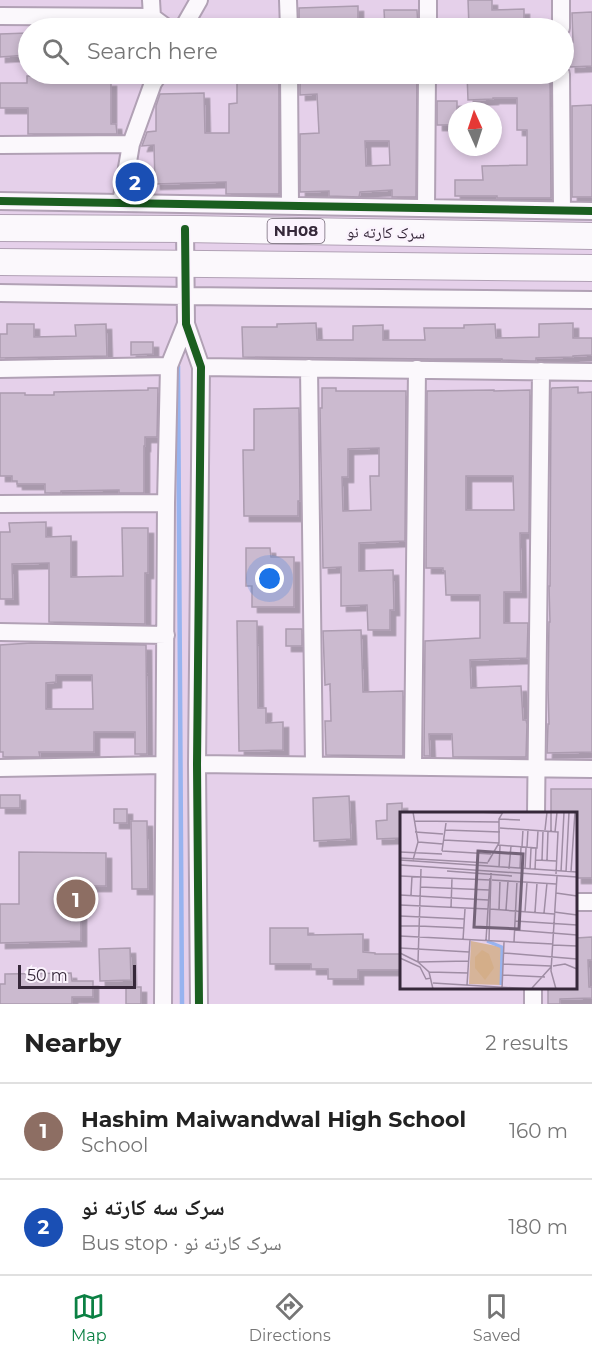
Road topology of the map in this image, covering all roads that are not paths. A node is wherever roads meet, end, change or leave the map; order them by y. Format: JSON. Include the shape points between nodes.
{"nodes":[{"id":1,"x":199,"y":0,"type":"edge"},
{"id":2,"x":288,"y":0,"type":"edge"},
{"id":3,"x":428,"y":0,"type":"edge"},
{"id":4,"x":561,"y":0,"type":"edge"},
{"id":5,"x":152,"y":8,"type":"edge"},
{"id":6,"x":0,"y":16,"type":"edge"},
{"id":7,"x":189,"y":18,"type":"edge"},
{"id":8,"x":289,"y":18,"type":"edge"},
{"id":9,"x":428,"y":18,"type":"edge"},
{"id":10,"x":561,"y":18,"type":"edge"},
{"id":11,"x":153,"y":84,"type":"edge"},
{"id":12,"x":289,"y":84,"type":"edge"},
{"id":13,"x":427,"y":84,"type":"edge"},
{"id":14,"x":561,"y":84,"type":"edge"},
{"id":15,"x":131,"y":144,"type":"junction"},
{"id":16,"x":0,"y":145,"type":"edge"},
{"id":17,"x":0,"y":201,"type":"edge"},
{"id":18,"x":121,"y":202,"type":"junction"},
{"id":19,"x":290,"y":205,"type":"junction"},
{"id":20,"x":426,"y":208,"type":"junction"},
{"id":21,"x":562,"y":210,"type":"junction"},
{"id":22,"x":592,"y":211,"type":"edge"},
{"id":23,"x":0,"y":228,"type":"edge"},
{"id":24,"x":185,"y":229,"type":"junction"},
{"id":25,"x":592,"y":236,"type":"edge"},
{"id":26,"x":0,"y":262,"type":"edge"},
{"id":27,"x":186,"y":263,"type":"junction"},
{"id":28,"x":592,"y":268,"type":"edge"},
{"id":29,"x":0,"y":293,"type":"edge"},
{"id":30,"x":186,"y":296,"type":"junction"},
{"id":31,"x":592,"y":300,"type":"edge"},
{"id":32,"x":186,"y":324,"type":"junction"},
{"id":33,"x":169,"y":366,"type":"junction"},
{"id":34,"x":201,"y":367,"type":"junction"},
{"id":35,"x":309,"y":368,"type":"junction"},
{"id":36,"x":0,"y":369,"type":"edge"},
{"id":37,"x":417,"y":369,"type":"junction"},
{"id":38,"x":541,"y":371,"type":"junction"},
{"id":39,"x":592,"y":372,"type":"edge"},
{"id":40,"x":166,"y":503,"type":"junction"},
{"id":41,"x":0,"y":504,"type":"edge"},
{"id":42,"x":0,"y":632,"type":"edge"},
{"id":43,"x":166,"y":634,"type":"junction"},
{"id":44,"x":197,"y":764,"type":"junction"},
{"id":45,"x":165,"y":765,"type":"junction"},
{"id":46,"x":314,"y":765,"type":"junction"},
{"id":47,"x":413,"y":766,"type":"junction"},
{"id":48,"x":0,"y":768,"type":"edge"},
{"id":49,"x":536,"y":768,"type":"junction"},
{"id":50,"x":592,"y":769,"type":"edge"},
{"id":51,"x":536,"y":812,"type":"edge"},
{"id":52,"x":164,"y":1004,"type":"edge"},
{"id":53,"x":199,"y":1004,"type":"edge"}],
"edges":[{"from":1,"to":7,"type":"street"},
{"from":2,"to":8,"type":"street"},
{"from":3,"to":9,"type":"street"},
{"from":4,"to":10,"type":"street"},
{"from":5,"to":6,"type":"street"},
{"from":11,"to":15,"type":"street"},
{"from":12,"to":19,"type":"street"},
{"from":13,"to":20,"type":"street"},
{"from":14,"to":21,"type":"street"},
{"from":15,"to":16,"type":"street"},
{"from":15,"to":18,"type":"street"},
{"from":17,"to":18,"type":"street"},
{"from":18,"to":19,"type":"street"},
{"from":19,"to":20,"type":"street"},
{"from":20,"to":21,"type":"street"},
{"from":21,"to":22,"type":"street"},
{"from":23,"to":24,"type":"highway","name":"سرک کارته نو","number":"NH08"},
{"from":24,"to":25,"type":"highway","name":"سرک کارته نو","number":"NH08"},
{"from":24,"to":27,"type":"street"},
{"from":26,"to":27,"type":"highway","name":"سرک کارته نو","number":"NH08"},
{"from":27,"to":28,"type":"highway","name":"سرک کارته نو","number":"NH08"},
{"from":27,"to":30,"type":"street"},
{"from":29,"to":30,"type":"street"},
{"from":30,"to":31,"type":"street"},
{"from":30,"to":32,"type":"street"},
{"from":32,"to":33,"type":"street"},
{"from":32,"to":34,"type":"street"},
{"from":33,"to":36,"type":"street"},
{"from":33,"to":40,"type":"street"},
{"from":34,"to":35,"type":"street"},
{"from":34,"to":44,"type":"street"},
{"from":35,"to":37,"type":"street"},
{"from":35,"to":46,"type":"street"},
{"from":37,"to":38,"type":"street"},
{"from":37,"to":47,"type":"street"},
{"from":38,"to":39,"type":"street"},
{"from":38,"to":49,"type":"street"},
{"from":40,"to":41,"type":"street"},
{"from":40,"to":43,"type":"street"},
{"from":42,"to":43,"type":"street"},
{"from":43,"to":45,"type":"street"},
{"from":44,"to":46,"type":"street"},
{"from":44,"to":53,"type":"street"},
{"from":45,"to":48,"type":"street"},
{"from":45,"to":52,"type":"street"},
{"from":46,"to":47,"type":"street"},
{"from":47,"to":49,"type":"street"},
{"from":49,"to":50,"type":"street"},
{"from":49,"to":51,"type":"street"}]}
